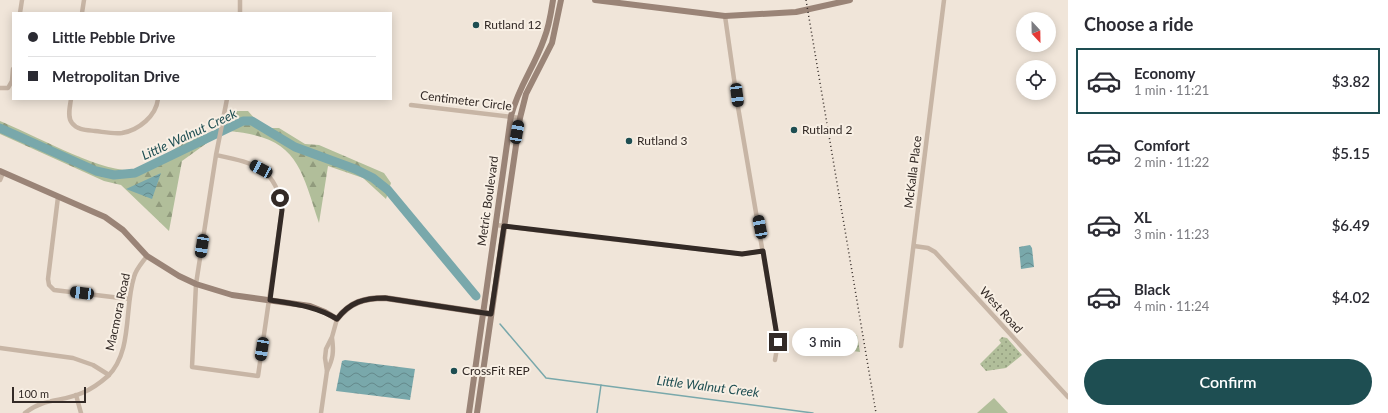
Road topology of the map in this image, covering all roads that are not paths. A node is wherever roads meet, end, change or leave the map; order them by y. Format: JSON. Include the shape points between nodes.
{"nodes":[{"id":1,"x":22,"y":0,"type":"edge"},
{"id":2,"x":84,"y":0,"type":"edge"},
{"id":3,"x":240,"y":0,"type":"edge"},
{"id":4,"x":553,"y":0,"type":"edge"},
{"id":5,"x":561,"y":0,"type":"edge"},
{"id":6,"x":595,"y":0,"type":"edge"},
{"id":7,"x":850,"y":0,"type":"edge"},
{"id":8,"x":944,"y":0,"type":"edge"},
{"id":9,"x":20,"y":12,"type":"edge"},
{"id":10,"x":82,"y":12,"type":"edge"},
{"id":11,"x":240,"y":12,"type":"edge"},
{"id":12,"x":725,"y":16,"type":"junction"},
{"id":13,"x":12,"y":73,"type":"edge"},
{"id":14,"x":0,"y":88,"type":"edge"},
{"id":15,"x":517,"y":94,"type":"junction"},
{"id":16,"x":525,"y":97,"type":"junction"},
{"id":17,"x":71,"y":100,"type":"edge"},
{"id":18,"x":158,"y":100,"type":"edge"},
{"id":19,"x":227,"y":100,"type":"edge"},
{"id":20,"x":411,"y":105,"type":"dead end"},
{"id":21,"x":512,"y":116,"type":"junction"},
{"id":22,"x":520,"y":118,"type":"junction"},
{"id":23,"x":216,"y":155,"type":"junction"},
{"id":24,"x":505,"y":161,"type":"junction"},
{"id":25,"x":513,"y":162,"type":"junction"},
{"id":26,"x":2,"y":172,"type":"edge"},
{"id":27,"x":0,"y":180,"type":"edge"},
{"id":28,"x":58,"y":197,"type":"junction"},
{"id":29,"x":496,"y":224,"type":"junction"},
{"id":30,"x":504,"y":226,"type":"junction"},
{"id":31,"x":914,"y":246,"type":"junction"},
{"id":32,"x":763,"y":251,"type":"junction"},
{"id":33,"x":147,"y":256,"type":"junction"},
{"id":34,"x":196,"y":284,"type":"junction"},
{"id":35,"x":129,"y":299,"type":"junction"},
{"id":36,"x":270,"y":300,"type":"junction"},
{"id":37,"x":483,"y":313,"type":"junction"},
{"id":38,"x":491,"y":314,"type":"junction"},
{"id":39,"x":337,"y":319,"type":"junction"},
{"id":40,"x":332,"y":337,"type":"junction"},
{"id":41,"x":901,"y":346,"type":"dead end"},
{"id":42,"x":0,"y":348,"type":"edge"},
{"id":43,"x":775,"y":360,"type":"dead end"},
{"id":44,"x":327,"y":371,"type":"junction"},
{"id":45,"x":109,"y":375,"type":"junction"},
{"id":46,"x":76,"y":395,"type":"junction"},
{"id":47,"x":1068,"y":397,"type":"edge"},
{"id":48,"x":25,"y":413,"type":"edge"},
{"id":49,"x":81,"y":413,"type":"edge"},
{"id":50,"x":321,"y":413,"type":"edge"},
{"id":51,"x":469,"y":413,"type":"edge"},
{"id":52,"x":477,"y":413,"type":"edge"}],
"edges":[{"from":1,"to":9,"type":"street"},
{"from":2,"to":10,"type":"street"},
{"from":3,"to":11,"type":"street"},
{"from":4,"to":15,"type":"main road","name":"Metric Boulevard","via":[[544,40]]},
{"from":5,"to":16,"type":"main road","name":"Metric Boulevard","via":[[552,43]]},
{"from":6,"to":12,"type":"main road"},
{"from":7,"to":12,"type":"main road","via":[[796,12]]},
{"from":8,"to":31,"type":"street","name":"McKalla Place"},
{"from":12,"to":32,"type":"street"},
{"from":13,"to":14,"type":"street","via":[[8,88]]},
{"from":15,"to":16,"type":"main road"},
{"from":15,"to":21,"type":"main road","name":"Metric Boulevard"},
{"from":16,"to":22,"type":"main road","name":"Metric Boulevard"},
{"from":17,"to":18,"type":"street","via":[[69,114],[72,123],[79,128],[112,133],[132,130],[146,121],[155,109]]},
{"from":19,"to":23,"type":"street"},
{"from":20,"to":21,"type":"street","name":"Centimeter Circle"},
{"from":21,"to":22,"type":"street","name":"Centimeter Circle"},
{"from":21,"to":24,"type":"main road","name":"Metric Boulevard"},
{"from":22,"to":25,"type":"main road","name":"Metric Boulevard"},
{"from":23,"to":34,"type":"street"},
{"from":23,"to":36,"type":"street","via":[[249,162],[271,177],[277,187],[282,210]]},
{"from":24,"to":25,"type":"main road"},
{"from":24,"to":29,"type":"main road","name":"Metric Boulevard"},
{"from":25,"to":30,"type":"main road","name":"Metric Boulevard"},
{"from":26,"to":27,"type":"street"},
{"from":26,"to":28,"type":"main road"},
{"from":28,"to":33,"type":"main road","via":[[105,217],[123,230]]},
{"from":28,"to":35,"type":"street","via":[[49,285],[54,290]]},
{"from":29,"to":30,"type":"street"},
{"from":29,"to":37,"type":"main road","name":"Metric Boulevard"},
{"from":30,"to":32,"type":"street","via":[[742,254]]},
{"from":30,"to":38,"type":"main road","name":"Metric Boulevard"},
{"from":31,"to":41,"type":"street","name":"McKalla Place"},
{"from":31,"to":47,"type":"street","name":"West Road","via":[[935,252]]},
{"from":32,"to":43,"type":"street","via":[[778,342]]},
{"from":33,"to":34,"type":"main road"},
{"from":33,"to":35,"type":"street","name":"Macmora Road","via":[[134,276]]},
{"from":34,"to":36,"type":"main road","via":[[232,295]]},
{"from":34,"to":36,"type":"street","via":[[192,367],[258,376]]},
{"from":35,"to":45,"type":"street","name":"Macmora Road","via":[[123,347]]},
{"from":36,"to":39,"type":"main road","via":[[310,306]]},
{"from":37,"to":38,"type":"main road"},
{"from":37,"to":39,"type":"main road","via":[[372,298],[358,300]]},
{"from":37,"to":51,"type":"main road","name":"Metric Boulevard"},
{"from":38,"to":52,"type":"main road","name":"Metric Boulevard"},
{"from":39,"to":40,"type":"street"},
{"from":40,"to":44,"type":"street","via":[[333,359]]},
{"from":40,"to":44,"type":"street","via":[[326,349]]},
{"from":42,"to":45,"type":"street","via":[[73,358],[93,365]]},
{"from":44,"to":50,"type":"street"},
{"from":45,"to":46,"type":"street","name":"Macmora Road","via":[[93,388]]},
{"from":46,"to":48,"type":"street","name":"Macmora Road","via":[[49,400]]},
{"from":46,"to":49,"type":"street"}]}
